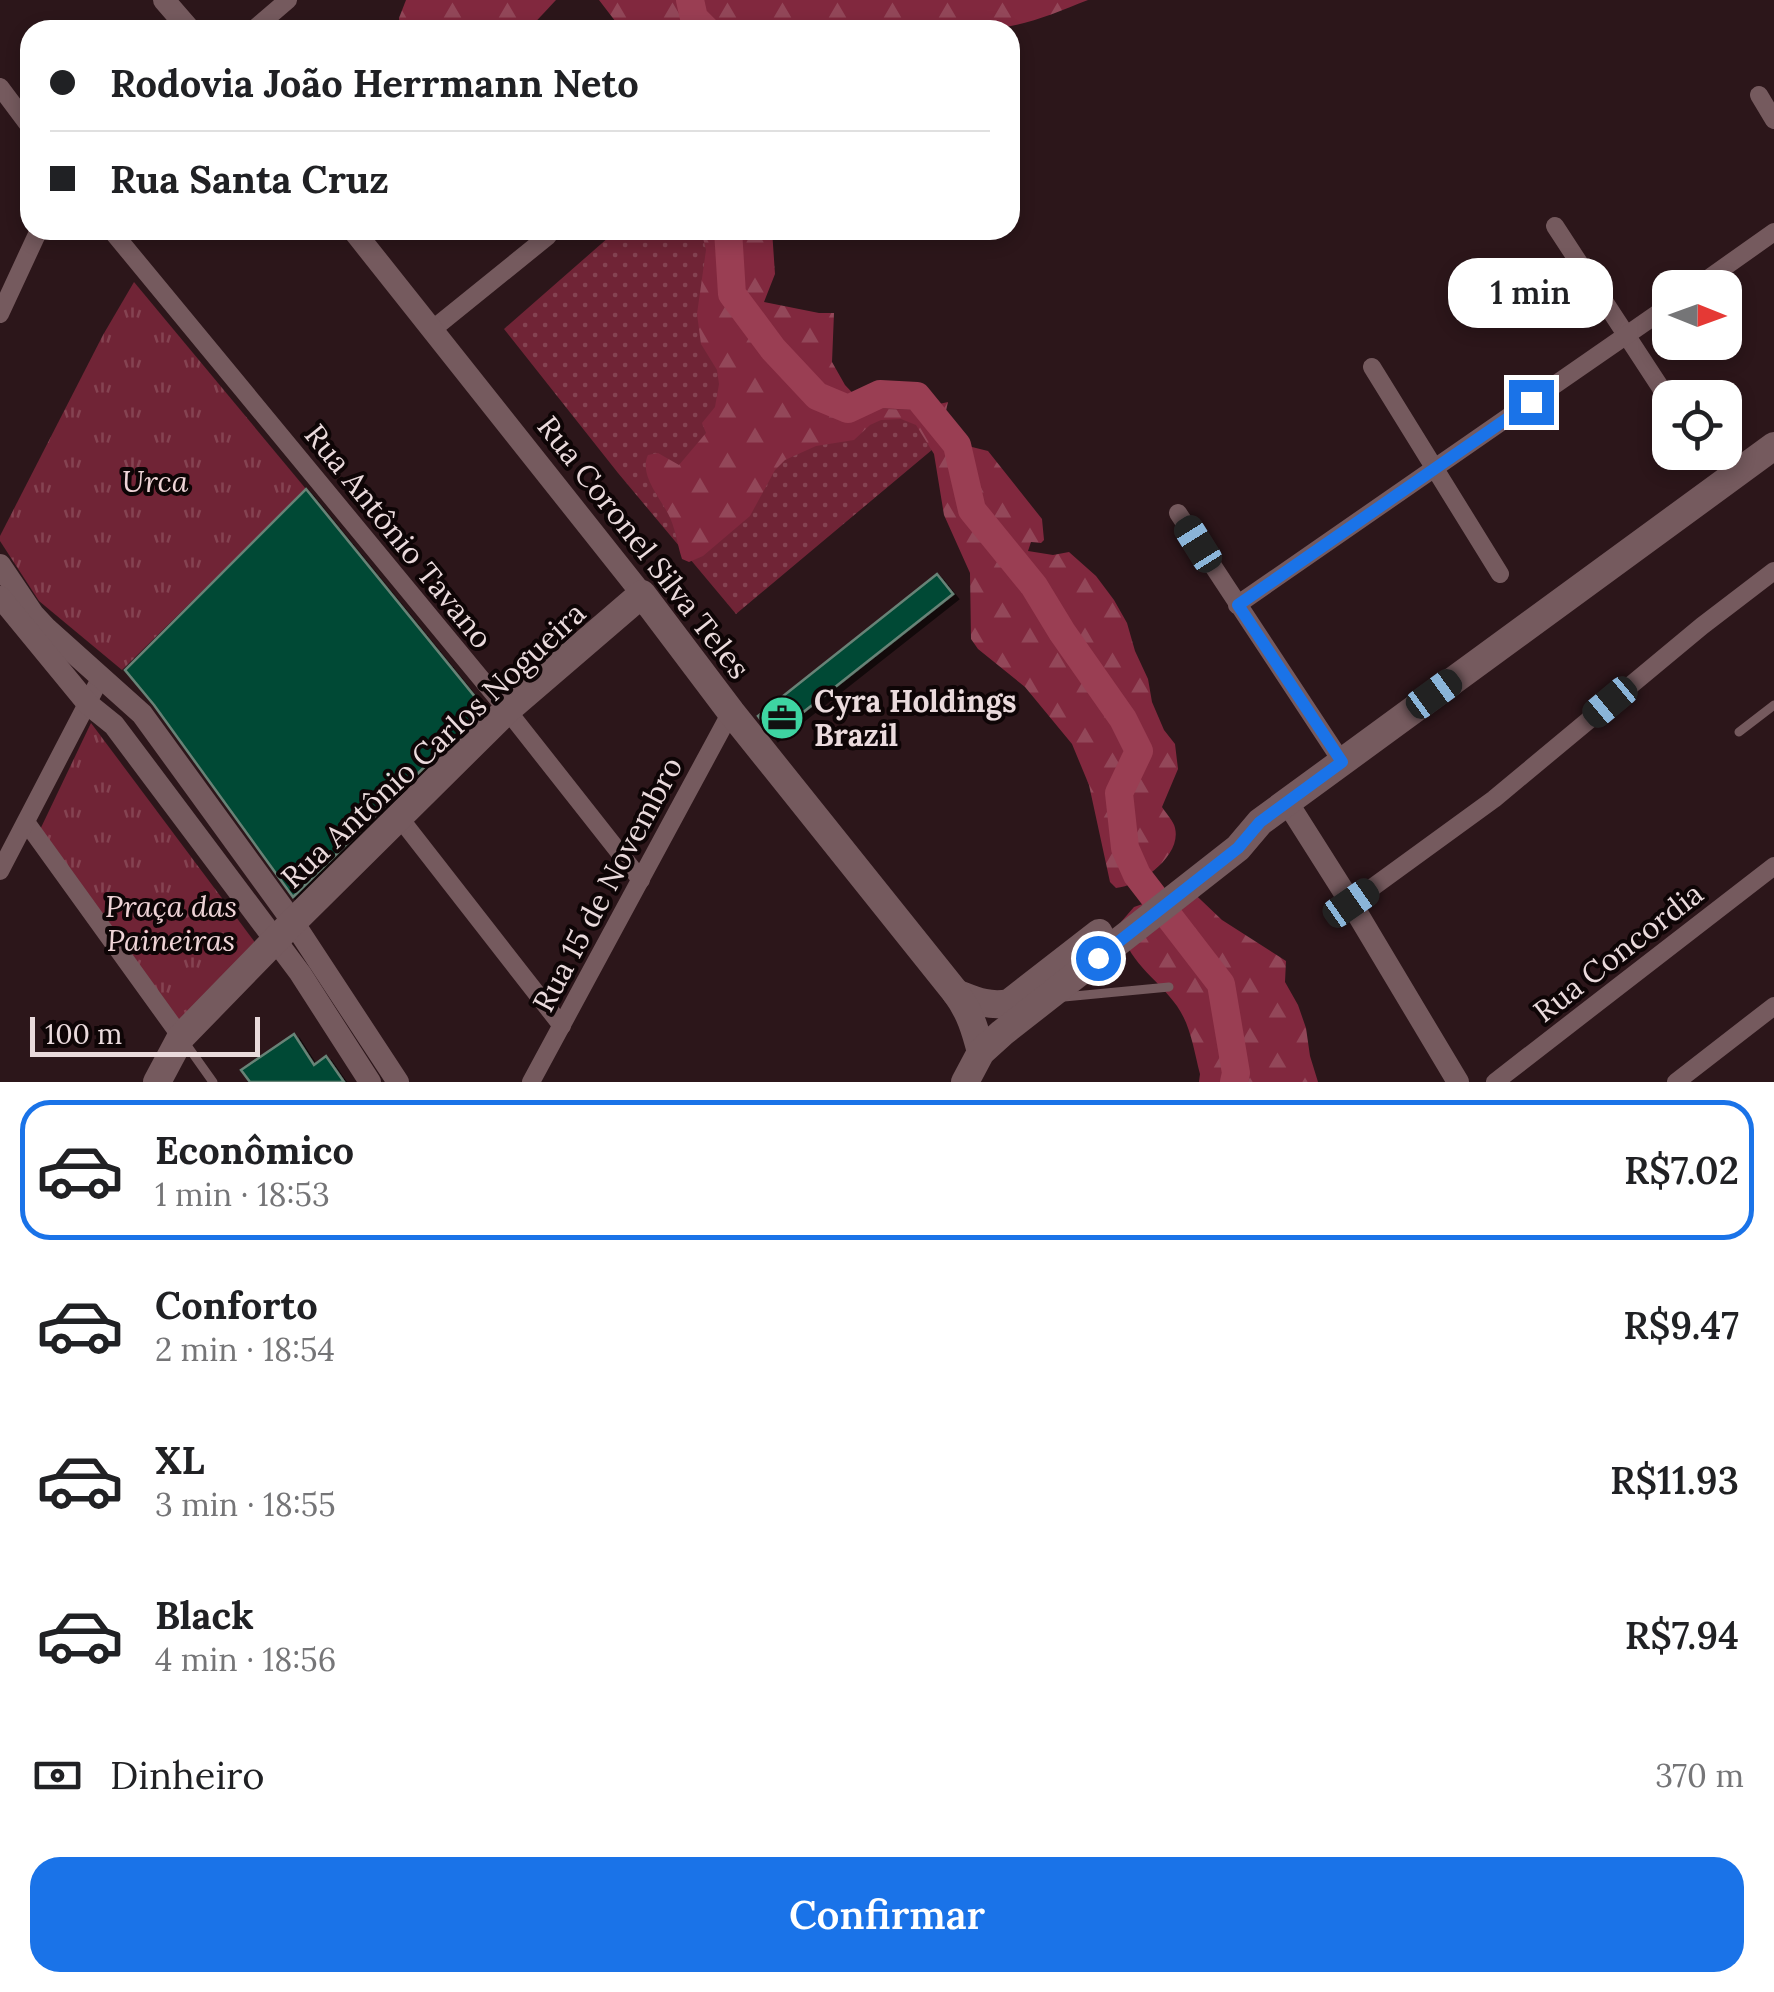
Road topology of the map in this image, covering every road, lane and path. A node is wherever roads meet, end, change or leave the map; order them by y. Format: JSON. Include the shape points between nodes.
{"nodes":[{"id":1,"x":164,"y":0,"type":"edge"},
{"id":2,"x":288,"y":0,"type":"edge"},
{"id":3,"x":181,"y":20,"type":"edge"},
{"id":4,"x":265,"y":20,"type":"edge"},
{"id":5,"x":0,"y":88,"type":"edge"},
{"id":6,"x":1758,"y":95,"type":"dead end"},
{"id":7,"x":20,"y":115,"type":"edge"},
{"id":8,"x":1774,"y":120,"type":"edge"},
{"id":9,"x":1555,"y":226,"type":"dead end"},
{"id":10,"x":1774,"y":232,"type":"edge"},
{"id":11,"x":34,"y":240,"type":"edge"},
{"id":12,"x":119,"y":240,"type":"edge"},
{"id":13,"x":361,"y":240,"type":"edge"},
{"id":14,"x":543,"y":240,"type":"edge"},
{"id":15,"x":1720,"y":270,"type":"edge"},
{"id":16,"x":0,"y":314,"type":"edge"},
{"id":17,"x":1652,"y":318,"type":"edge"},
{"id":18,"x":432,"y":329,"type":"junction"},
{"id":19,"x":1626,"y":336,"type":"junction"},
{"id":20,"x":1372,"y":367,"type":"dead end"},
{"id":21,"x":1655,"y":380,"type":"edge"},
{"id":22,"x":1774,"y":446,"type":"edge"},
{"id":23,"x":1435,"y":468,"type":"junction"},
{"id":24,"x":1178,"y":513,"type":"dead end"},
{"id":25,"x":0,"y":565,"type":"edge"},
{"id":26,"x":1774,"y":570,"type":"edge"},
{"id":27,"x":1500,"y":574,"type":"dead end"},
{"id":28,"x":642,"y":594,"type":"junction"},
{"id":29,"x":0,"y":597,"type":"edge"},
{"id":30,"x":1238,"y":605,"type":"junction"},
{"id":31,"x":101,"y":676,"type":"junction"},
{"id":32,"x":88,"y":704,"type":"junction"},
{"id":33,"x":1774,"y":704,"type":"edge"},
{"id":34,"x":506,"y":710,"type":"junction"},
{"id":35,"x":730,"y":712,"type":"junction"},
{"id":36,"x":1739,"y":732,"type":"dead end"},
{"id":37,"x":1342,"y":762,"type":"junction"},
{"id":38,"x":1287,"y":802,"type":"junction"},
{"id":39,"x":399,"y":818,"type":"junction"},
{"id":40,"x":26,"y":822,"type":"junction"},
{"id":41,"x":1774,"y":866,"type":"edge"},
{"id":42,"x":0,"y":871,"type":"edge"},
{"id":43,"x":641,"y":880,"type":"junction"},
{"id":44,"x":1351,"y":903,"type":"junction"},
{"id":45,"x":1144,"y":909,"type":"junction"},
{"id":46,"x":284,"y":931,"type":"junction"},
{"id":47,"x":1169,"y":987,"type":"dead end"},
{"id":48,"x":956,"y":993,"type":"junction"},
{"id":49,"x":1046,"y":999,"type":"junction"},
{"id":50,"x":1774,"y":1006,"type":"edge"},
{"id":51,"x":562,"y":1026,"type":"junction"},
{"id":52,"x":181,"y":1037,"type":"junction"},
{"id":53,"x":981,"y":1052,"type":"junction"},
{"id":54,"x":157,"y":1082,"type":"edge"},
{"id":55,"x":213,"y":1082,"type":"edge"},
{"id":56,"x":370,"y":1082,"type":"edge"},
{"id":57,"x":398,"y":1082,"type":"edge"},
{"id":58,"x":531,"y":1082,"type":"edge"},
{"id":59,"x":966,"y":1082,"type":"edge"},
{"id":60,"x":1458,"y":1082,"type":"edge"},
{"id":61,"x":1496,"y":1082,"type":"edge"},
{"id":62,"x":1676,"y":1082,"type":"edge"}],
"edges":[{"from":1,"to":3,"type":"street"},
{"from":2,"to":4,"type":"street"},
{"from":5,"to":7,"type":"street"},
{"from":6,"to":8,"type":"street"},
{"from":9,"to":19,"type":"street"},
{"from":10,"to":15,"type":"street"},
{"from":11,"to":16,"type":"street"},
{"from":12,"to":34,"type":"street","name":"Rua Antônio Tavano"},
{"from":13,"to":18,"type":"street","name":"Rua Coronel Silva Teles"},
{"from":14,"to":18,"type":"street"},
{"from":17,"to":19,"type":"street"},
{"from":18,"to":28,"type":"street","name":"Rua Coronel Silva Teles"},
{"from":19,"to":21,"type":"street"},
{"from":19,"to":23,"type":"street"},
{"from":20,"to":23,"type":"street"},
{"from":22,"to":37,"type":"main road"},
{"from":23,"to":27,"type":"street"},
{"from":23,"to":30,"type":"street"},
{"from":24,"to":30,"type":"street"},
{"from":25,"to":31,"type":"street","via":[[33,614]]},
{"from":26,"to":44,"type":"street","via":[[1494,800]]},
{"from":28,"to":34,"type":"main road","name":"Rua Antônio Carlos Nogueira"},
{"from":28,"to":35,"type":"main road","name":"Rua Coronel Silva Teles"},
{"from":29,"to":32,"type":"street"},
{"from":30,"to":37,"type":"street"},
{"from":31,"to":32,"type":"street"},
{"from":31,"to":46,"type":"street","via":[[142,714]]},
{"from":32,"to":40,"type":"street"},
{"from":32,"to":46,"type":"street","via":[[114,724]]},
{"from":33,"to":36,"type":"lane"},
{"from":34,"to":39,"type":"main road","name":"Rua Antônio Carlos Nogueira"},
{"from":34,"to":43,"type":"street","name":"Rua Antônio Tavano"},
{"from":35,"to":43,"type":"street","name":"Rua 15 de Novembro"},
{"from":35,"to":48,"type":"main road","name":"Rua Coronel Silva Teles"},
{"from":37,"to":38,"type":"main road"},
{"from":38,"to":44,"type":"street"},
{"from":38,"to":45,"type":"main road","via":[[1228,835]]},
{"from":39,"to":46,"type":"main road","name":"Rua Antônio Carlos Nogueira"},
{"from":39,"to":51,"type":"street"},
{"from":40,"to":42,"type":"street"},
{"from":40,"to":52,"type":"street"},
{"from":41,"to":61,"type":"street","name":"Rua Concordia"},
{"from":43,"to":51,"type":"street","name":"Rua 15 de Novembro"},
{"from":44,"to":60,"type":"street"},
{"from":45,"to":48,"type":"main road","via":[[1008,1003],[982,1004]]},
{"from":45,"to":49,"type":"main road"},
{"from":46,"to":52,"type":"main road","name":"Rua Antônio Carlos Nogueira"},
{"from":46,"to":56,"type":"street","via":[[300,973]]},
{"from":46,"to":57,"type":"street"},
{"from":47,"to":49,"type":"lane"},
{"from":48,"to":53,"type":"main road","name":"Rua Coronel Silva Teles"},
{"from":49,"to":53,"type":"main road"},
{"from":50,"to":62,"type":"street"},
{"from":51,"to":58,"type":"street","name":"Rua 15 de Novembro"},
{"from":52,"to":54,"type":"main road","name":"Rua Antônio Carlos Nogueira"},
{"from":52,"to":55,"type":"lane"},
{"from":53,"to":59,"type":"main road"}]}
